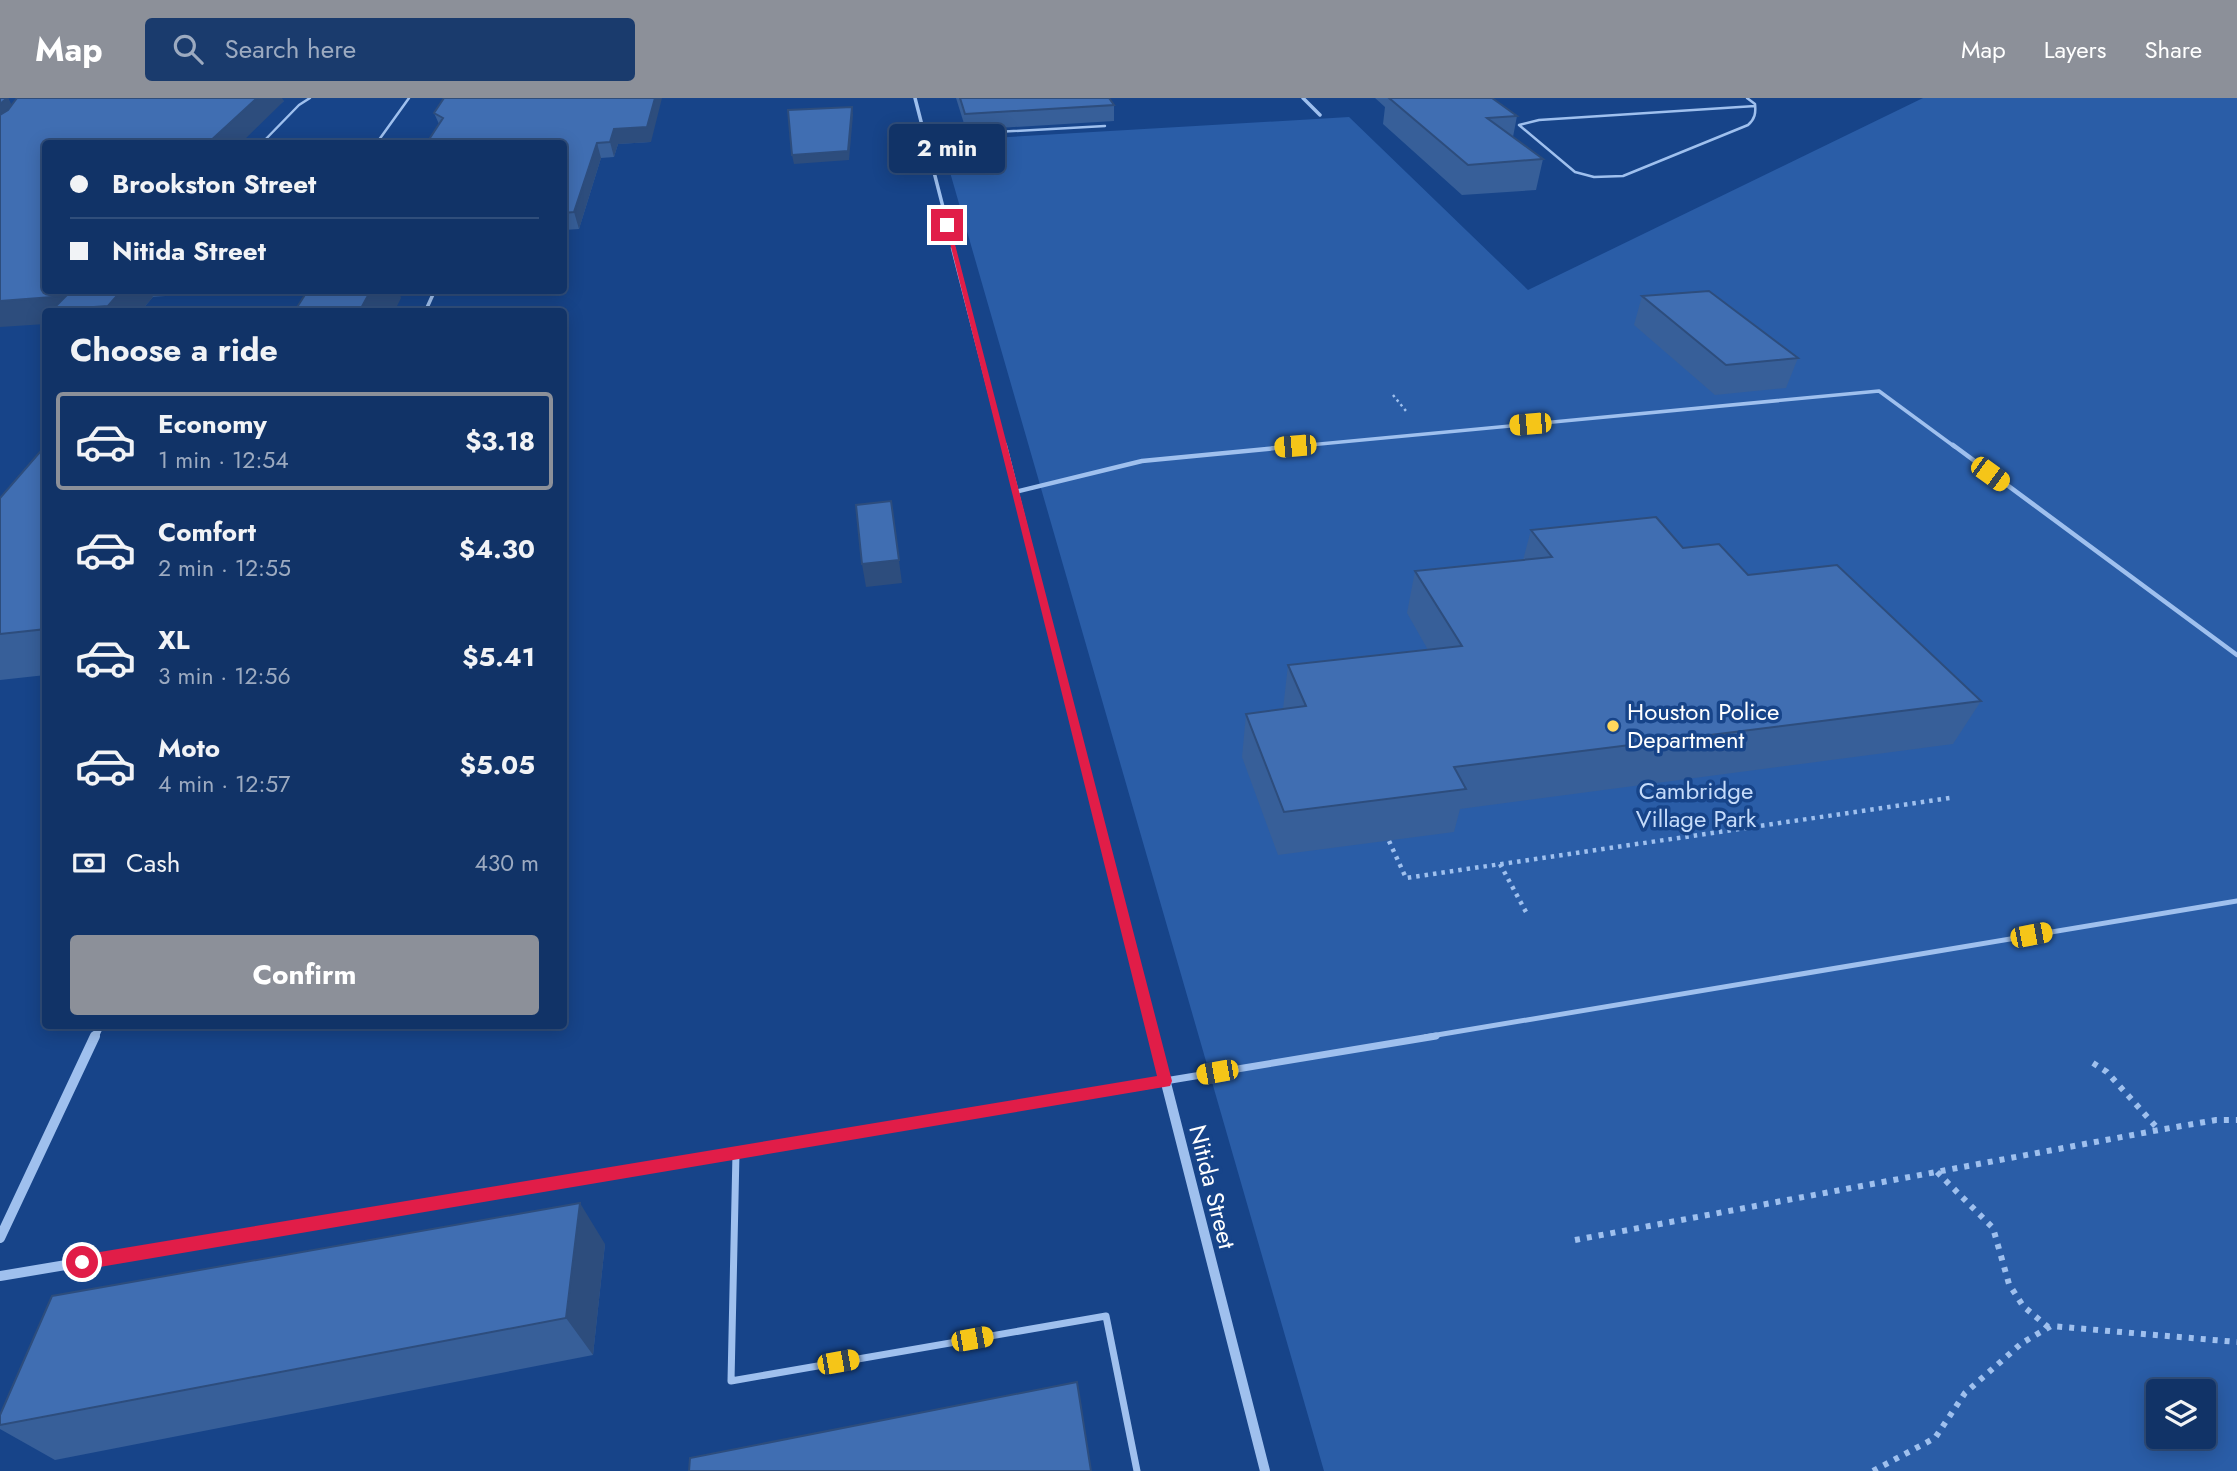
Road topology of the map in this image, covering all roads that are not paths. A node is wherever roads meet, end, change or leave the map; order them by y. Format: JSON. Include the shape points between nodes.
{"nodes":[{"id":1,"x":310,"y":98,"type":"edge"},
{"id":2,"x":409,"y":98,"type":"edge"},
{"id":3,"x":915,"y":98,"type":"edge"},
{"id":4,"x":1303,"y":98,"type":"edge"},
{"id":5,"x":1747,"y":98,"type":"edge"},
{"id":6,"x":1755,"y":106,"type":"junction"},
{"id":7,"x":1320,"y":115,"type":"dead end"},
{"id":8,"x":1105,"y":126,"type":"edge"},
{"id":9,"x":924,"y":136,"type":"junction"},
{"id":10,"x":265,"y":140,"type":"edge"},
{"id":11,"x":379,"y":140,"type":"edge"},
{"id":12,"x":1015,"y":492,"type":"junction"},
{"id":13,"x":2237,"y":655,"type":"edge"},
{"id":14,"x":2237,"y":901,"type":"edge"},
{"id":15,"x":99,"y":1029,"type":"edge"},
{"id":16,"x":1165,"y":1081,"type":"junction"},
{"id":17,"x":736,"y":1153,"type":"junction"},
{"id":18,"x":0,"y":1238,"type":"edge"},
{"id":19,"x":0,"y":1276,"type":"edge"},
{"id":20,"x":1137,"y":1471,"type":"edge"},
{"id":21,"x":1265,"y":1471,"type":"edge"}],
"edges":[{"from":1,"to":10,"type":"lane"},
{"from":2,"to":11,"type":"lane"},
{"from":3,"to":9,"type":"street","name":"Nitida Street"},
{"from":4,"to":7,"type":"street"},
{"from":5,"to":6,"type":"lane"},
{"from":6,"to":6,"type":"lane","via":[[1754,120],[1748,125],[1609,178],[1575,172],[1519,125]]},
{"from":8,"to":9,"type":"lane"},
{"from":9,"to":12,"type":"street","name":"Nitida Street"},
{"from":12,"to":13,"type":"lane","via":[[1142,461],[1879,391]]},
{"from":12,"to":16,"type":"street","name":"Nitida Street"},
{"from":14,"to":16,"type":"lane"},
{"from":15,"to":18,"type":"street"},
{"from":16,"to":17,"type":"street"},
{"from":16,"to":21,"type":"street","name":"Nitida Street"},
{"from":17,"to":19,"type":"street"},
{"from":17,"to":20,"type":"lane","via":[[731,1381],[1106,1316]]}]}
